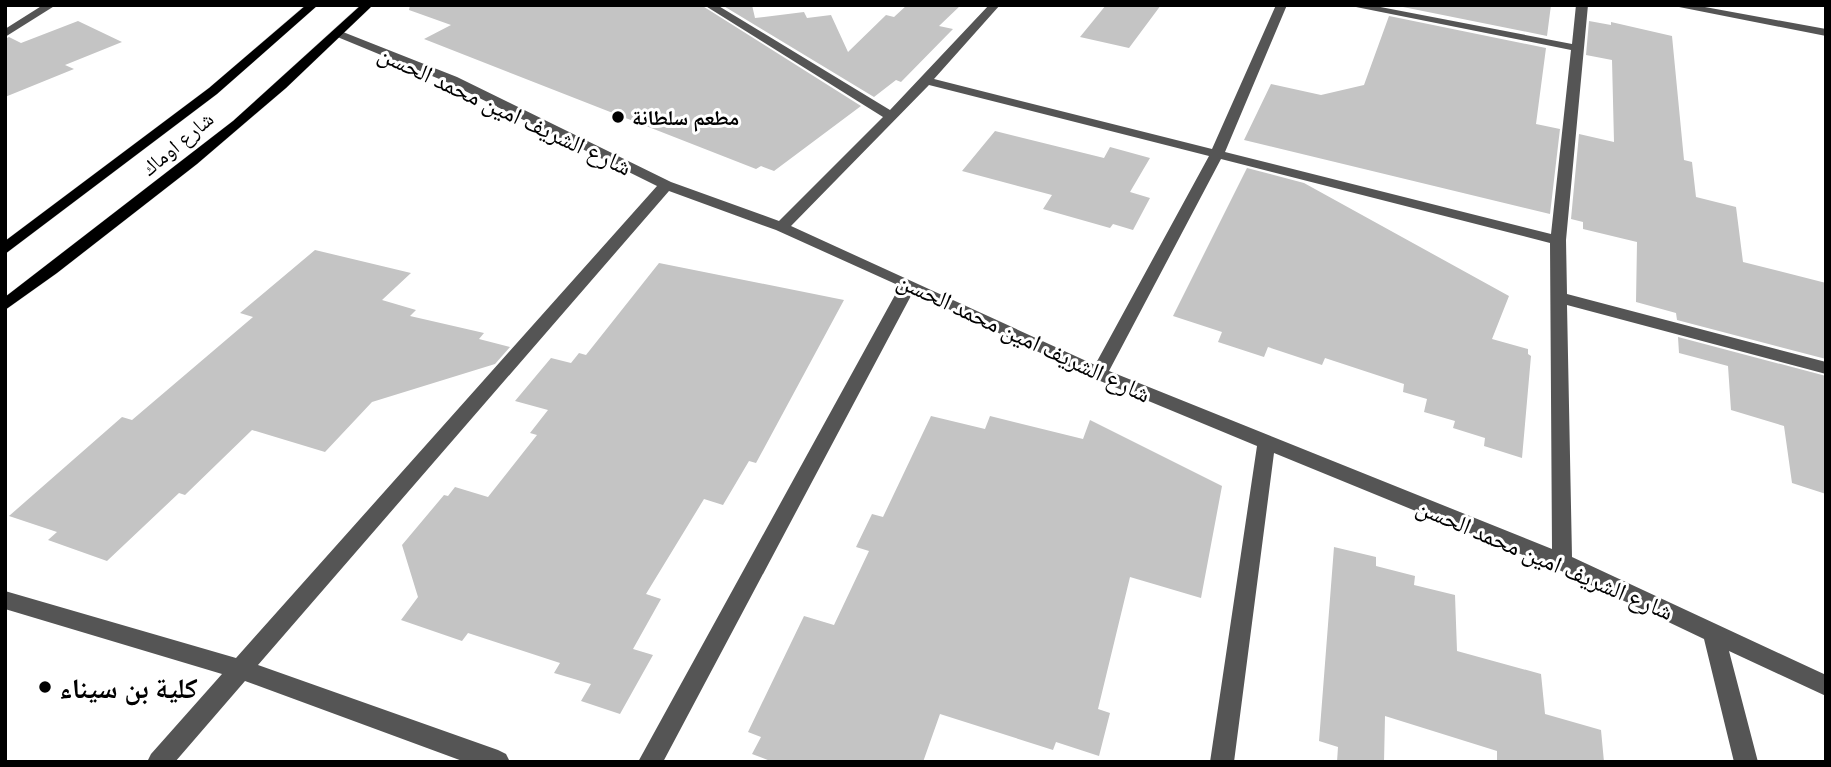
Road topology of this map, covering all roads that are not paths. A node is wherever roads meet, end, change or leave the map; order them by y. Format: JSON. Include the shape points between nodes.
{"nodes":[{"id":1,"x":51,"y":5,"type":"edge"},
{"id":2,"x":313,"y":5,"type":"edge"},
{"id":3,"x":368,"y":5,"type":"edge"},
{"id":4,"x":709,"y":5,"type":"edge"},
{"id":5,"x":995,"y":5,"type":"edge"},
{"id":6,"x":1282,"y":5,"type":"edge"},
{"id":7,"x":1351,"y":5,"type":"edge"},
{"id":8,"x":1582,"y":5,"type":"edge"},
{"id":9,"x":1674,"y":5,"type":"edge"},
{"id":10,"x":5,"y":33,"type":"edge"},
{"id":11,"x":1826,"y":33,"type":"edge"},
{"id":12,"x":339,"y":34,"type":"junction"},
{"id":13,"x":1577,"y":48,"type":"junction"},
{"id":14,"x":926,"y":81,"type":"junction"},
{"id":15,"x":891,"y":116,"type":"junction"},
{"id":16,"x":1216,"y":156,"type":"junction"},
{"id":17,"x":666,"y":185,"type":"junction"},
{"id":18,"x":781,"y":227,"type":"junction"},
{"id":19,"x":1558,"y":240,"type":"junction"},
{"id":20,"x":5,"y":249,"type":"edge"},
{"id":21,"x":909,"y":284,"type":"junction"},
{"id":22,"x":1560,"y":298,"type":"junction"},
{"id":23,"x":5,"y":305,"type":"edge"},
{"id":24,"x":1826,"y":368,"type":"edge"},
{"id":25,"x":1099,"y":374,"type":"junction"},
{"id":26,"x":1266,"y":444,"type":"junction"},
{"id":27,"x":1562,"y":562,"type":"junction"},
{"id":28,"x":5,"y":600,"type":"edge"},
{"id":29,"x":1713,"y":632,"type":"junction"},
{"id":30,"x":240,"y":669,"type":"junction"},
{"id":31,"x":1826,"y":686,"type":"edge"},
{"id":32,"x":159,"y":762,"type":"edge"},
{"id":33,"x":498,"y":762,"type":"edge"},
{"id":34,"x":650,"y":762,"type":"edge"},
{"id":35,"x":1222,"y":762,"type":"edge"},
{"id":36,"x":1746,"y":762,"type":"edge"}],
"edges":[{"from":1,"to":10,"type":"street"},
{"from":2,"to":20,"type":"main road","name":"شارع اوماك","via":[[213,91]]},
{"from":3,"to":12,"type":"main road","name":"شارع اوماك"},
{"from":4,"to":15,"type":"street"},
{"from":5,"to":14,"type":"street"},
{"from":6,"to":16,"type":"street"},
{"from":7,"to":13,"type":"street"},
{"from":8,"to":13,"type":"street"},
{"from":9,"to":11,"type":"street"},
{"from":12,"to":17,"type":"street","name":"شارع الشريف امين محمد الحسن","via":[[453,80]]},
{"from":12,"to":23,"type":"main road","name":"شارع اوماك","via":[[165,182]]},
{"from":13,"to":19,"type":"street"},
{"from":14,"to":15,"type":"street"},
{"from":14,"to":16,"type":"street"},
{"from":15,"to":18,"type":"street"},
{"from":16,"to":19,"type":"street"},
{"from":16,"to":25,"type":"street"},
{"from":17,"to":18,"type":"street","name":"شارع الشريف امين محمد الحسن"},
{"from":17,"to":30,"type":"street"},
{"from":18,"to":21,"type":"street","name":"شارع الشريف امين محمد الحسن"},
{"from":19,"to":22,"type":"street"},
{"from":21,"to":25,"type":"street","name":"شارع الشريف امين محمد الحسن"},
{"from":21,"to":34,"type":"street"},
{"from":22,"to":24,"type":"street"},
{"from":22,"to":27,"type":"street"},
{"from":25,"to":26,"type":"street","name":"شارع الشريف امين محمد الحسن"},
{"from":26,"to":27,"type":"street","name":"شارع الشريف امين محمد الحسن"},
{"from":26,"to":35,"type":"street"},
{"from":27,"to":29,"type":"street","name":"شارع الشريف امين محمد الحسن"},
{"from":28,"to":30,"type":"street"},
{"from":29,"to":31,"type":"street","name":"شارع الشريف امين محمد الحسن"},
{"from":29,"to":36,"type":"street"},
{"from":30,"to":32,"type":"street"},
{"from":30,"to":33,"type":"street"}]}
